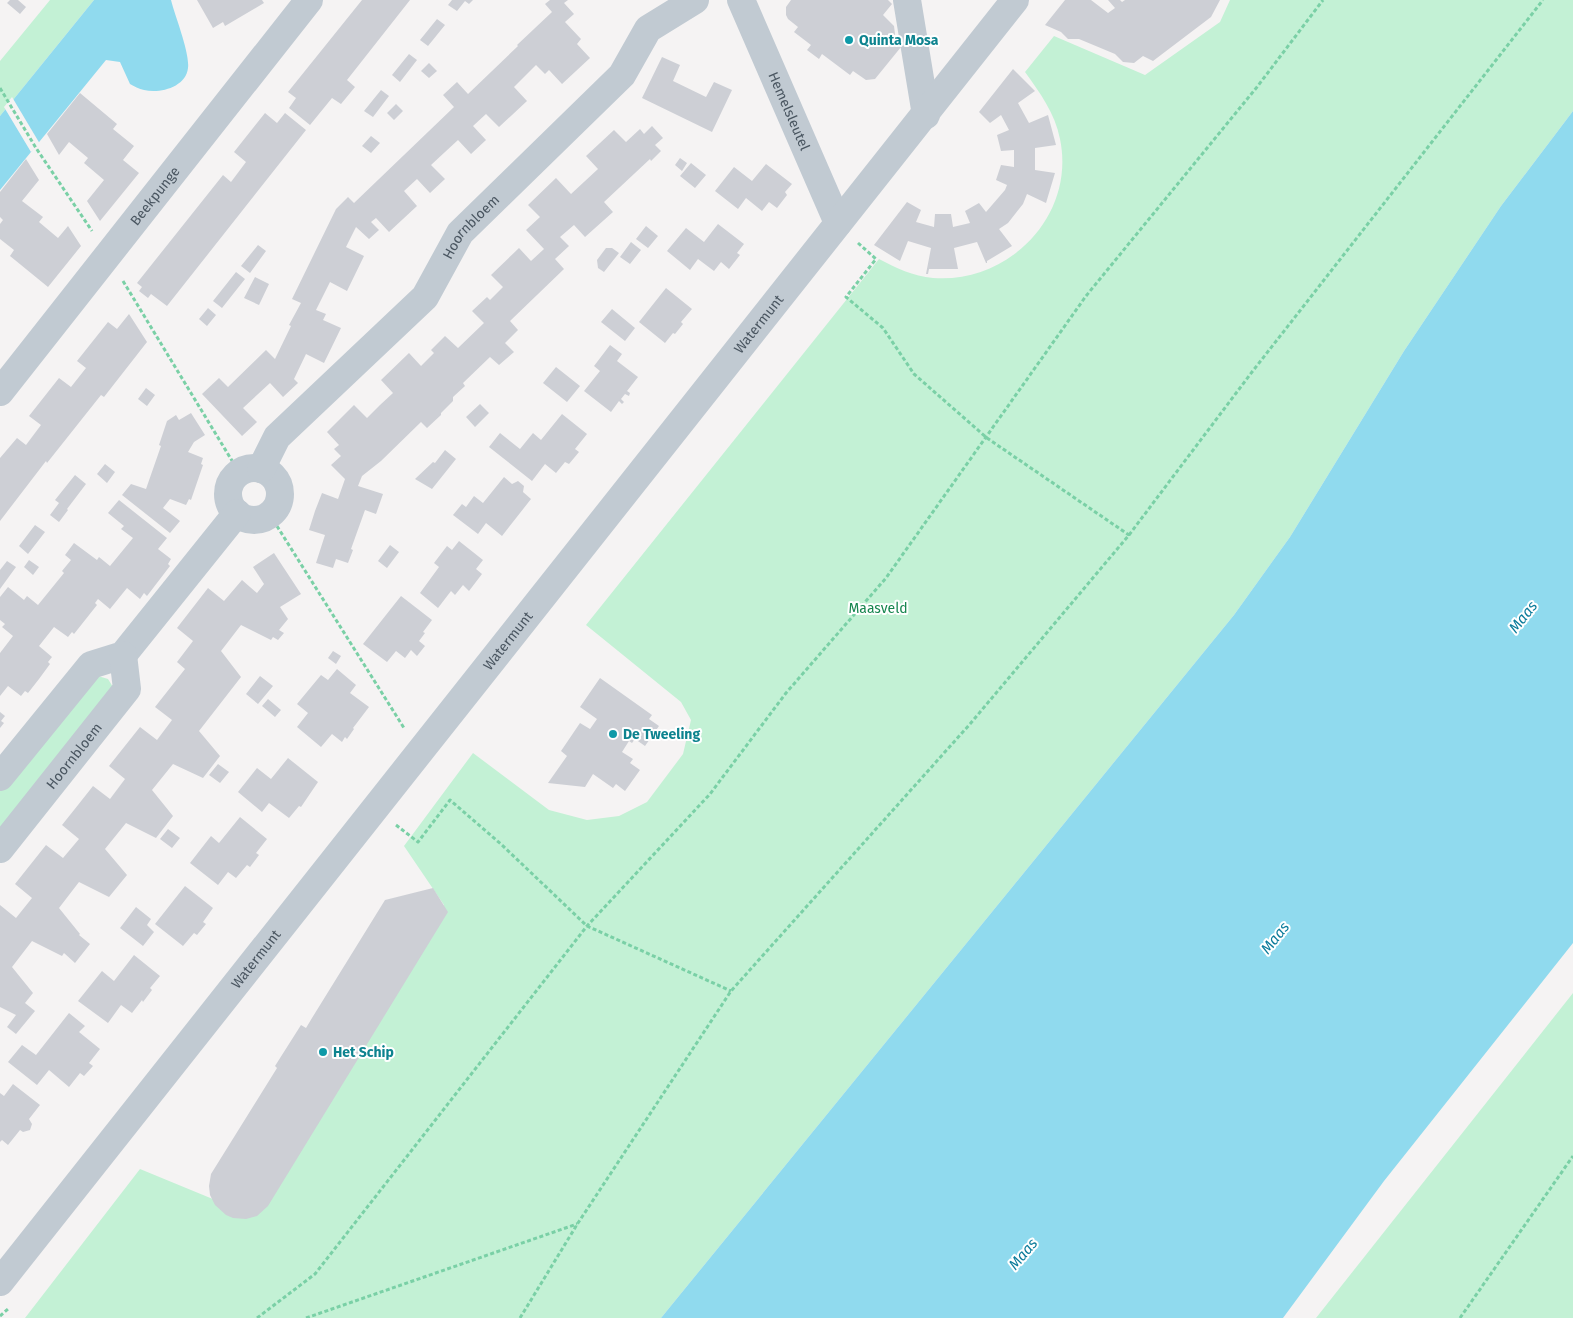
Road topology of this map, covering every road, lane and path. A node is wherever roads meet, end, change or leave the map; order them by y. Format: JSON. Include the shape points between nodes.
{"nodes":[{"id":1,"x":309,"y":0,"type":"edge"},
{"id":2,"x":695,"y":0,"type":"edge"},
{"id":3,"x":741,"y":0,"type":"edge"},
{"id":4,"x":908,"y":0,"type":"edge"},
{"id":5,"x":1016,"y":0,"type":"edge"},
{"id":6,"x":1323,"y":0,"type":"edge"},
{"id":7,"x":1543,"y":0,"type":"edge"},
{"id":8,"x":0,"y":88,"type":"edge"},
{"id":9,"x":926,"y":115,"type":"junction"},
{"id":10,"x":847,"y":232,"type":"junction"},
{"id":11,"x":108,"y":256,"type":"junction"},
{"id":12,"x":0,"y":392,"type":"edge"},
{"id":13,"x":987,"y":438,"type":"junction"},
{"id":14,"x":250,"y":471,"type":"junction"},
{"id":15,"x":238,"y":514,"type":"junction"},
{"id":16,"x":270,"y":515,"type":"junction"},
{"id":17,"x":1129,"y":535,"type":"junction"},
{"id":18,"x":123,"y":655,"type":"junction"},
{"id":19,"x":419,"y":752,"type":"junction"},
{"id":20,"x":0,"y":777,"type":"edge"},
{"id":21,"x":394,"y":823,"type":"dead end"},
{"id":22,"x":0,"y":849,"type":"edge"},
{"id":23,"x":587,"y":926,"type":"junction"},
{"id":24,"x":731,"y":991,"type":"junction"},
{"id":25,"x":1573,"y":1156,"type":"edge"},
{"id":26,"x":578,"y":1223,"type":"junction"},
{"id":27,"x":0,"y":1282,"type":"edge"},
{"id":28,"x":257,"y":1318,"type":"edge"},
{"id":29,"x":306,"y":1318,"type":"edge"},
{"id":30,"x":520,"y":1318,"type":"edge"},
{"id":31,"x":1460,"y":1318,"type":"edge"}],
"edges":[{"from":1,"to":11,"type":"street","name":"Beekpunge"},
{"from":2,"to":14,"type":"street","name":"Hoornbloem","via":[[648,29],[622,75],[460,233],[425,296],[276,437]]},
{"from":3,"to":10,"type":"street","name":"Hemelsleutel"},
{"from":4,"to":9,"type":"street"},
{"from":5,"to":9,"type":"street","name":"Watermunt"},
{"from":6,"to":13,"type":"path","via":[[1257,87],[1086,296]]},
{"from":7,"to":17,"type":"path"},
{"from":8,"to":11,"type":"path"},
{"from":9,"to":10,"type":"street","name":"Watermunt"},
{"from":10,"to":13,"type":"path","via":[[876,259],[846,297],[883,328],[914,374]]},
{"from":10,"to":19,"type":"street","name":"Watermunt"},
{"from":11,"to":12,"type":"street","name":"Beekpunge"},
{"from":11,"to":14,"type":"path"},
{"from":13,"to":17,"type":"path"},
{"from":13,"to":23,"type":"path","via":[[886,578],[786,693],[710,794]]},
{"from":14,"to":15,"type":"street","via":[[230,485],[228,492],[232,508]]},
{"from":14,"to":16,"type":"street","via":[[269,472],[279,485],[280,501]]},
{"from":15,"to":16,"type":"street","via":[[254,520]]},
{"from":15,"to":18,"type":"street"},
{"from":16,"to":19,"type":"path"},
{"from":17,"to":24,"type":"path","via":[[970,724]]},
{"from":18,"to":20,"type":"street","via":[[91,665]]},
{"from":18,"to":22,"type":"street","name":"Hoornbloem","via":[[127,689]]},
{"from":19,"to":27,"type":"street","name":"Watermunt"},
{"from":21,"to":23,"type":"path","via":[[418,842],[450,800]]},
{"from":23,"to":24,"type":"path"},
{"from":23,"to":28,"type":"path","via":[[315,1274]]},
{"from":24,"to":26,"type":"path"},
{"from":25,"to":31,"type":"path"},
{"from":26,"to":29,"type":"path"},
{"from":26,"to":30,"type":"path"}]}
